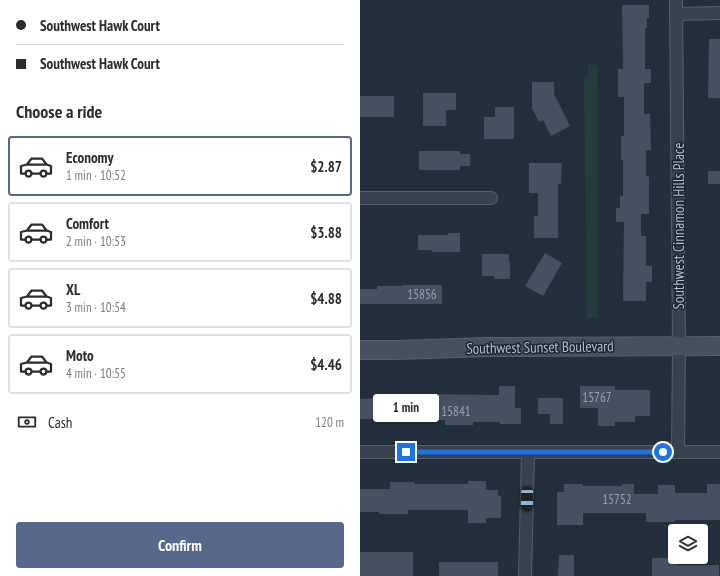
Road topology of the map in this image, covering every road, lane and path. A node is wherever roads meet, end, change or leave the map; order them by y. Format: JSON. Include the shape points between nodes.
{"nodes":[{"id":1,"x":676,"y":0,"type":"edge"},
{"id":2,"x":720,"y":13,"type":"edge"},
{"id":3,"x":676,"y":14,"type":"junction"},
{"id":4,"x":360,"y":198,"type":"edge"},
{"id":5,"x":491,"y":198,"type":"dead end"},
{"id":6,"x":679,"y":346,"type":"junction"},
{"id":7,"x":720,"y":346,"type":"edge"},
{"id":8,"x":360,"y":350,"type":"edge"},
{"id":9,"x":360,"y":452,"type":"edge"},
{"id":10,"x":678,"y":452,"type":"junction"},
{"id":11,"x":720,"y":452,"type":"edge"},
{"id":12,"x":528,"y":453,"type":"junction"},
{"id":13,"x":525,"y":576,"type":"edge"}],
"edges":[{"from":1,"to":3,"type":"street","name":"Southwest Cinnamon Hills Place"},
{"from":2,"to":3,"type":"street"},
{"from":3,"to":6,"type":"street","name":"Southwest Cinnamon Hills Place"},
{"from":4,"to":5,"type":"street"},
{"from":6,"to":7,"type":"main road","name":"Southwest Sunset Boulevard"},
{"from":6,"to":8,"type":"main road","name":"Southwest Sunset Boulevard"},
{"from":6,"to":10,"type":"street","name":"Southwest Cinnamon Hills Place"},
{"from":9,"to":12,"type":"street"},
{"from":10,"to":11,"type":"street"},
{"from":10,"to":12,"type":"street"},
{"from":12,"to":13,"type":"street"}]}
